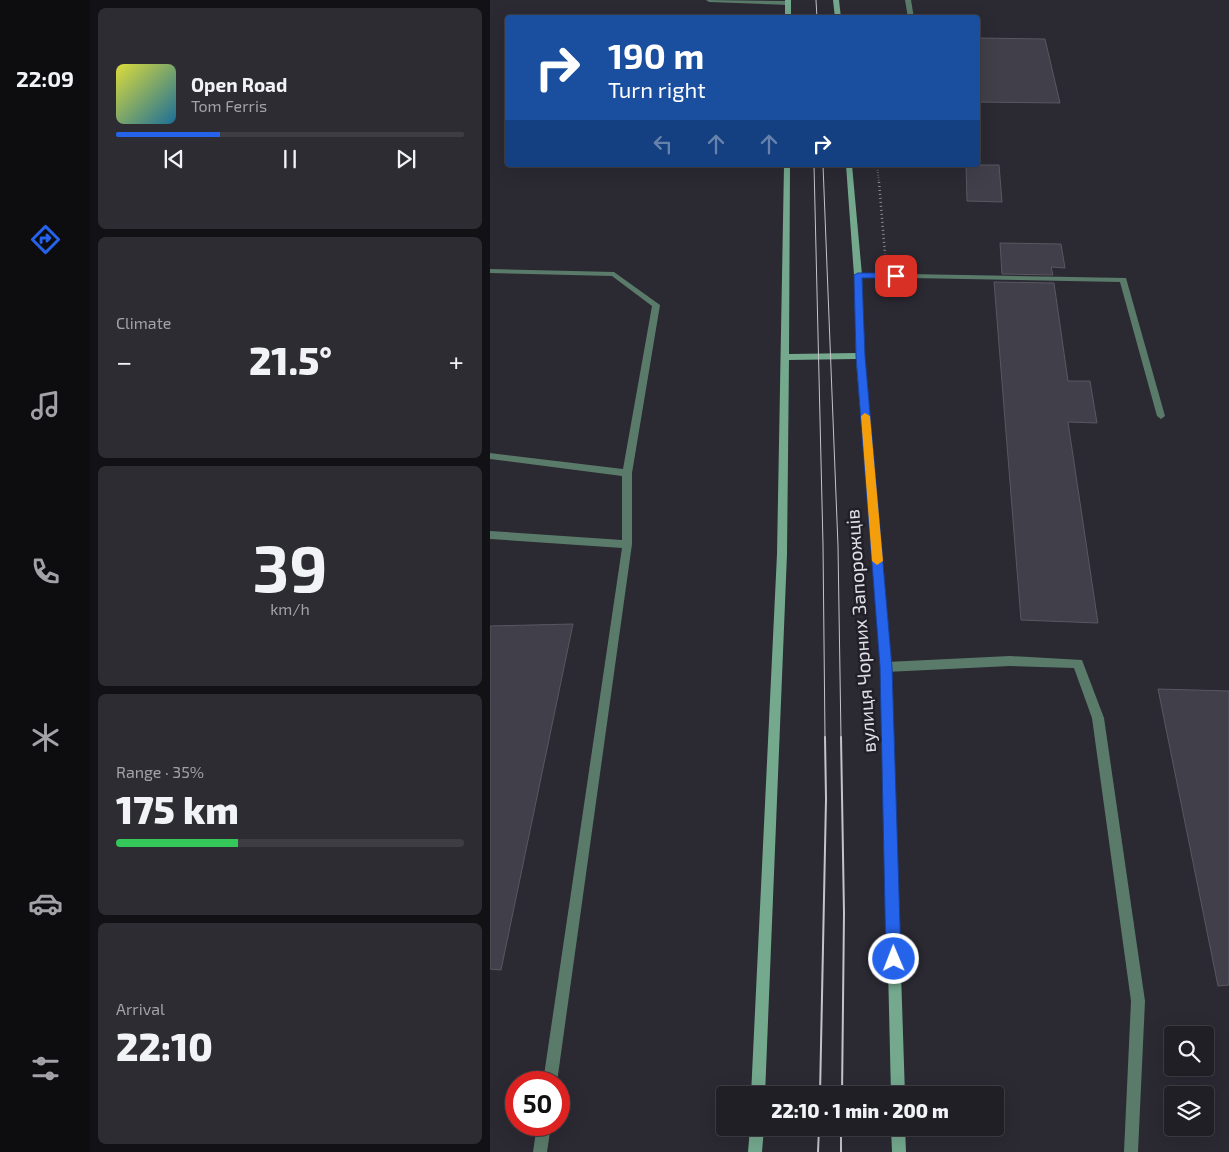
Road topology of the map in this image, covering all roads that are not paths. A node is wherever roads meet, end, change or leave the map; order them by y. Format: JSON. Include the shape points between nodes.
{"nodes":[{"id":1,"x":709,"y":0,"type":"edge"},
{"id":2,"x":836,"y":0,"type":"edge"},
{"id":3,"x":908,"y":0,"type":"edge"},
{"id":4,"x":788,"y":1,"type":"edge"},
{"id":5,"x":788,"y":15,"type":"edge"},
{"id":6,"x":838,"y":15,"type":"edge"},
{"id":7,"x":910,"y":15,"type":"edge"},
{"id":8,"x":786,"y":167,"type":"edge"},
{"id":9,"x":849,"y":167,"type":"edge"},
{"id":10,"x":490,"y":271,"type":"edge"},
{"id":11,"x":858,"y":275,"type":"junction"},
{"id":12,"x":860,"y":356,"type":"junction"},
{"id":13,"x":784,"y":357,"type":"junction"},
{"id":14,"x":1161,"y":416,"type":"dead end"},
{"id":15,"x":490,"y":456,"type":"edge"},
{"id":16,"x":627,"y":473,"type":"junction"},
{"id":17,"x":490,"y":535,"type":"edge"},
{"id":18,"x":627,"y":544,"type":"junction"},
{"id":19,"x":886,"y":667,"type":"junction"},
{"id":20,"x":552,"y":1071,"type":"edge"},
{"id":21,"x":758,"y":1086,"type":"edge"},
{"id":22,"x":898,"y":1086,"type":"edge"},
{"id":23,"x":542,"y":1136,"type":"edge"},
{"id":24,"x":757,"y":1136,"type":"edge"},
{"id":25,"x":898,"y":1136,"type":"edge"},
{"id":26,"x":540,"y":1152,"type":"edge"},
{"id":27,"x":756,"y":1152,"type":"edge"},
{"id":28,"x":899,"y":1152,"type":"edge"},
{"id":29,"x":1131,"y":1152,"type":"edge"}],
"edges":[{"from":1,"to":4,"type":"lane"},
{"from":2,"to":6,"type":"main road"},
{"from":3,"to":7,"type":"lane"},
{"from":4,"to":5,"type":"main road"},
{"from":8,"to":13,"type":"main road"},
{"from":9,"to":11,"type":"main road","name":"вулиця Чорних Запорожців"},
{"from":10,"to":16,"type":"lane","via":[[614,274],[656,305]]},
{"from":11,"to":12,"type":"main road","name":"вулиця Чорних Запорожців"},
{"from":11,"to":14,"type":"lane","via":[[1123,280]]},
{"from":12,"to":13,"type":"main road"},
{"from":12,"to":19,"type":"main road","name":"вулиця Чорних Запорожців"},
{"from":13,"to":21,"type":"main road","via":[[782,554]]},
{"from":15,"to":16,"type":"lane"},
{"from":16,"to":18,"type":"lane"},
{"from":17,"to":18,"type":"lane"},
{"from":18,"to":20,"type":"lane"},
{"from":19,"to":22,"type":"main road","name":"вулиця Чорних Запорожців"},
{"from":19,"to":29,"type":"lane","via":[[1010,661],[1078,662],[1098,718],[1138,1001]]},
{"from":23,"to":26,"type":"lane"},
{"from":24,"to":27,"type":"main road"},
{"from":25,"to":28,"type":"main road"}]}
